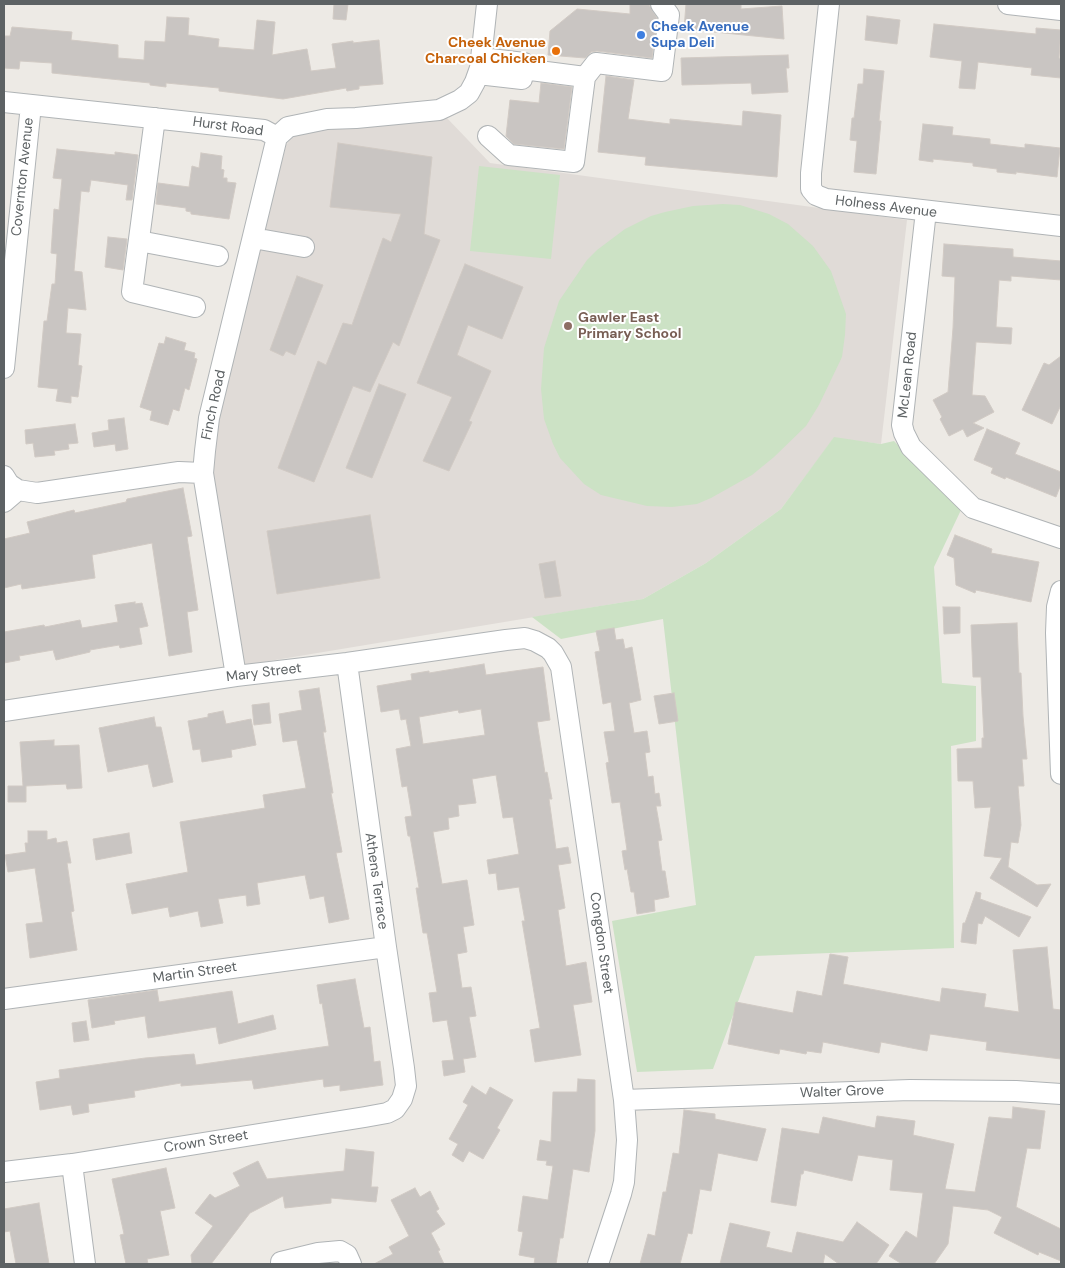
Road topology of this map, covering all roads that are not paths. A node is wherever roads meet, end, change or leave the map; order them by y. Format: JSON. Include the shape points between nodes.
{"nodes":[{"id":1,"x":488,"y":4,"type":"edge"},
{"id":2,"x":661,"y":4,"type":"edge"},
{"id":3,"x":830,"y":4,"type":"edge"},
{"id":4,"x":1008,"y":4,"type":"edge"},
{"id":5,"x":1061,"y":10,"type":"edge"},
{"id":6,"x":480,"y":66,"type":"junction"},
{"id":7,"x":585,"y":77,"type":"junction"},
{"id":8,"x":4,"y":102,"type":"edge"},
{"id":9,"x":31,"y":105,"type":"junction"},
{"id":10,"x":155,"y":118,"type":"junction"},
{"id":11,"x":488,"y":136,"type":"dead end"},
{"id":12,"x":277,"y":138,"type":"junction"},
{"id":13,"x":926,"y":212,"type":"junction"},
{"id":14,"x":1061,"y":226,"type":"edge"},
{"id":15,"x":253,"y":238,"type":"junction"},
{"id":16,"x":138,"y":241,"type":"junction"},
{"id":17,"x":304,"y":247,"type":"dead end"},
{"id":18,"x":218,"y":256,"type":"dead end"},
{"id":19,"x":195,"y":307,"type":"dead end"},
{"id":20,"x":4,"y":368,"type":"edge"},
{"id":21,"x":203,"y":473,"type":"junction"},
{"id":22,"x":8,"y":489,"type":"edge"},
{"id":23,"x":1061,"y":538,"type":"edge"},
{"id":24,"x":1061,"y":591,"type":"edge"},
{"id":25,"x":526,"y":638,"type":"joint"},
{"id":26,"x":347,"y":663,"type":"junction"},
{"id":27,"x":236,"y":676,"type":"junction"},
{"id":28,"x":4,"y":711,"type":"edge"},
{"id":29,"x":1061,"y":774,"type":"edge"},
{"id":30,"x":386,"y":947,"type":"junction"},
{"id":31,"x":4,"y":999,"type":"edge"},
{"id":32,"x":1061,"y":1094,"type":"edge"},
{"id":33,"x":402,"y":1099,"type":"joint"},
{"id":34,"x":624,"y":1100,"type":"junction"},
{"id":35,"x":4,"y":1162,"type":"edge"},
{"id":36,"x":72,"y":1164,"type":"junction"},
{"id":37,"x":4,"y":1172,"type":"edge"},
{"id":38,"x":282,"y":1262,"type":"dead end"},
{"id":39,"x":85,"y":1264,"type":"edge"},
{"id":40,"x":351,"y":1264,"type":"edge"},
{"id":41,"x":598,"y":1264,"type":"edge"}],
"edges":[{"from":1,"to":6,"type":"street","name":"Hurst Road"},
{"from":2,"to":7,"type":"street","via":[[669,15],[662,71],[596,63]]},
{"from":3,"to":13,"type":"street","name":"Holness Avenue","via":[[811,189],[826,199]]},
{"from":4,"to":5,"type":"street"},
{"from":6,"to":7,"type":"street"},
{"from":6,"to":12,"type":"street","name":"Hurst Road","via":[[469,92],[451,106],[439,110],[327,119],[288,127]]},
{"from":7,"to":11,"type":"street","via":[[574,162],[509,155]]},
{"from":8,"to":9,"type":"street","name":"Hurst Road"},
{"from":9,"to":10,"type":"street","name":"Hurst Road"},
{"from":9,"to":20,"type":"street","name":"Covernton Avenue"},
{"from":10,"to":12,"type":"street","name":"Hurst Road","via":[[264,130]]},
{"from":10,"to":16,"type":"street"},
{"from":12,"to":15,"type":"street","name":"Finch Road"},
{"from":13,"to":14,"type":"street","name":"Holness Avenue"},
{"from":13,"to":23,"type":"street","name":"McLean Road","via":[[902,425],[904,433],[911,447],[973,508]]},
{"from":15,"to":17,"type":"street"},
{"from":15,"to":21,"type":"street","name":"Finch Road","via":[[209,418]]},
{"from":16,"to":18,"type":"street"},
{"from":16,"to":19,"type":"street","via":[[132,292]]},
{"from":21,"to":22,"type":"street","via":[[179,472],[37,493]]},
{"from":21,"to":27,"type":"street","name":"Finch Road"},
{"from":24,"to":29,"type":"street","via":[[1056,632]]},
{"from":25,"to":26,"type":"street","name":"Mary Street"},
{"from":25,"to":34,"type":"street","name":"Congdon Street","via":[[548,648],[561,667]]},
{"from":26,"to":27,"type":"street","name":"Mary Street"},
{"from":26,"to":30,"type":"street","name":"Athens Terrace"},
{"from":27,"to":28,"type":"street","name":"Mary Street"},
{"from":30,"to":31,"type":"street","name":"Martin Street"},
{"from":30,"to":33,"type":"street","name":"Athens Terrace","via":[[406,1086]]},
{"from":32,"to":34,"type":"street","name":"Walter Grove","via":[[910,1090]]},
{"from":33,"to":36,"type":"street","name":"Crown Street","via":[[387,1112],[365,1117]]},
{"from":34,"to":41,"type":"street","name":"Congdon Street","via":[[627,1140],[624,1182]]},
{"from":35,"to":37,"type":"street"},
{"from":36,"to":37,"type":"street","name":"Crown Street"},
{"from":36,"to":39,"type":"street"},
{"from":38,"to":40,"type":"street","via":[[340,1251],[347,1255]]}]}
